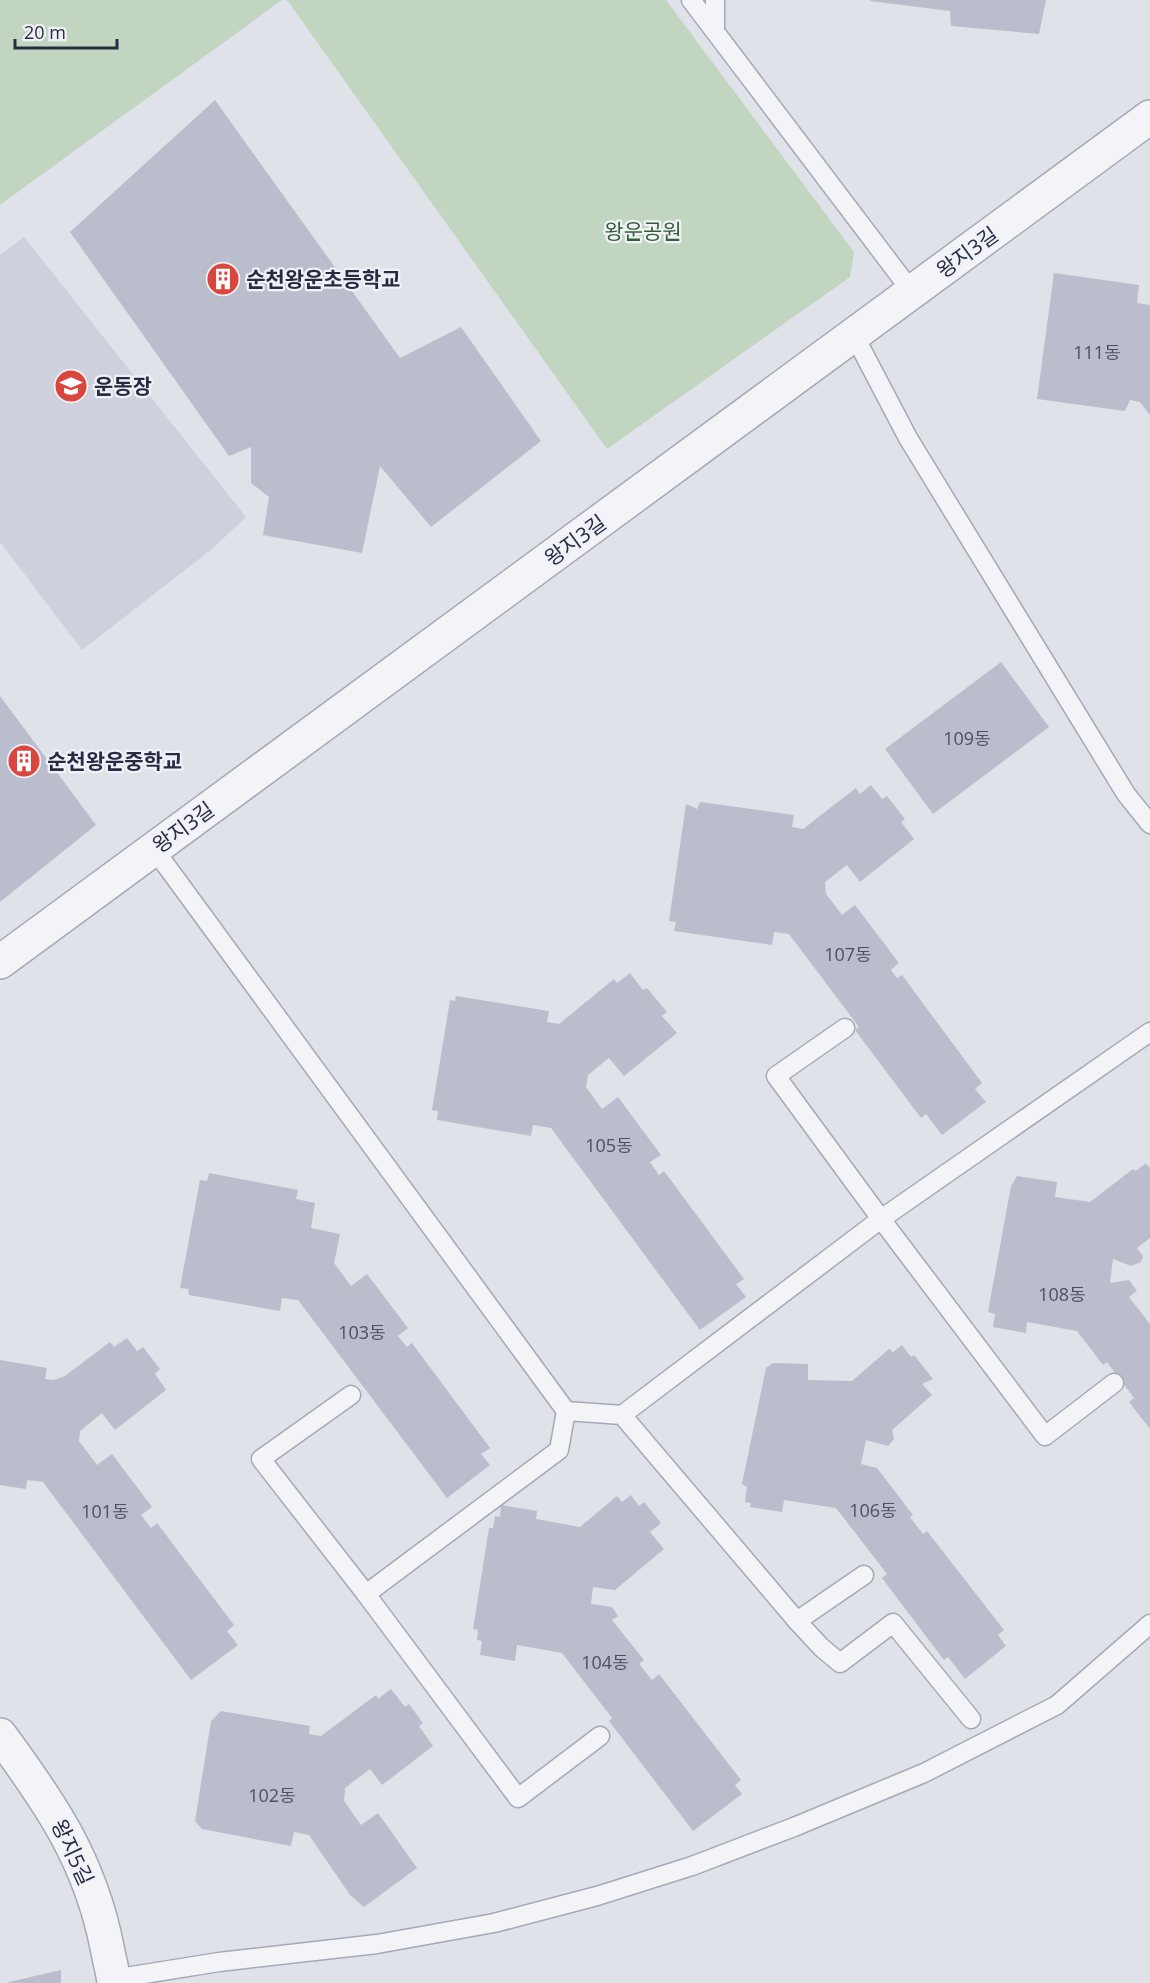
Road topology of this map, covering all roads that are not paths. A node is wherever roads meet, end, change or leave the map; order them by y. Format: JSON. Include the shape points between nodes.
{"nodes":[{"id":1,"x":691,"y":0,"type":"edge"},
{"id":2,"x":715,"y":0,"type":"edge"},
{"id":3,"x":715,"y":31,"type":"junction"},
{"id":4,"x":1150,"y":117,"type":"edge"},
{"id":5,"x":912,"y":292,"type":"junction"},
{"id":6,"x":854,"y":335,"type":"junction"},
{"id":7,"x":1150,"y":824,"type":"edge"},
{"id":8,"x":154,"y":849,"type":"junction"},
{"id":9,"x":0,"y":962,"type":"edge"},
{"id":10,"x":844,"y":1028,"type":"dead end"},
{"id":11,"x":1150,"y":1032,"type":"edge"},
{"id":12,"x":881,"y":1219,"type":"junction"},
{"id":13,"x":1114,"y":1383,"type":"dead end"},
{"id":14,"x":351,"y":1395,"type":"dead end"},
{"id":15,"x":566,"y":1411,"type":"junction"},
{"id":16,"x":622,"y":1415,"type":"junction"},
{"id":17,"x":864,"y":1575,"type":"dead end"},
{"id":18,"x":366,"y":1594,"type":"junction"},
{"id":19,"x":797,"y":1620,"type":"junction"},
{"id":20,"x":1150,"y":1624,"type":"edge"},
{"id":21,"x":971,"y":1719,"type":"dead end"},
{"id":22,"x":0,"y":1735,"type":"edge"},
{"id":23,"x":600,"y":1736,"type":"dead end"},
{"id":24,"x":113,"y":1981,"type":"edge"}],
"edges":[{"from":1,"to":3,"type":"lane"},
{"from":2,"to":3,"type":"lane"},
{"from":3,"to":5,"type":"lane"},
{"from":4,"to":5,"type":"street","name":"왕지3길"},
{"from":5,"to":6,"type":"street","name":"왕지3길"},
{"from":6,"to":7,"type":"lane","via":[[908,438],[1120,784]]},
{"from":6,"to":8,"type":"street","name":"왕지3길"},
{"from":8,"to":9,"type":"street","name":"왕지3길"},
{"from":8,"to":15,"type":"lane"},
{"from":10,"to":12,"type":"lane","via":[[776,1076]]},
{"from":11,"to":12,"type":"lane"},
{"from":12,"to":13,"type":"lane","via":[[1045,1436]]},
{"from":12,"to":16,"type":"lane"},
{"from":14,"to":18,"type":"lane","via":[[261,1459]]},
{"from":15,"to":16,"type":"lane"},
{"from":15,"to":18,"type":"lane","via":[[559,1450]]},
{"from":16,"to":19,"type":"lane"},
{"from":17,"to":19,"type":"lane"},
{"from":18,"to":23,"type":"lane","via":[[518,1798]]},
{"from":19,"to":21,"type":"lane","via":[[840,1663],[893,1623]]},
{"from":20,"to":24,"type":"lane","via":[[1057,1705],[924,1773],[692,1866],[494,1923],[377,1944],[219,1962]]},
{"from":22,"to":24,"type":"street","name":"왕지5길","via":[[52,1809],[77,1854],[102,1924]]}]}
